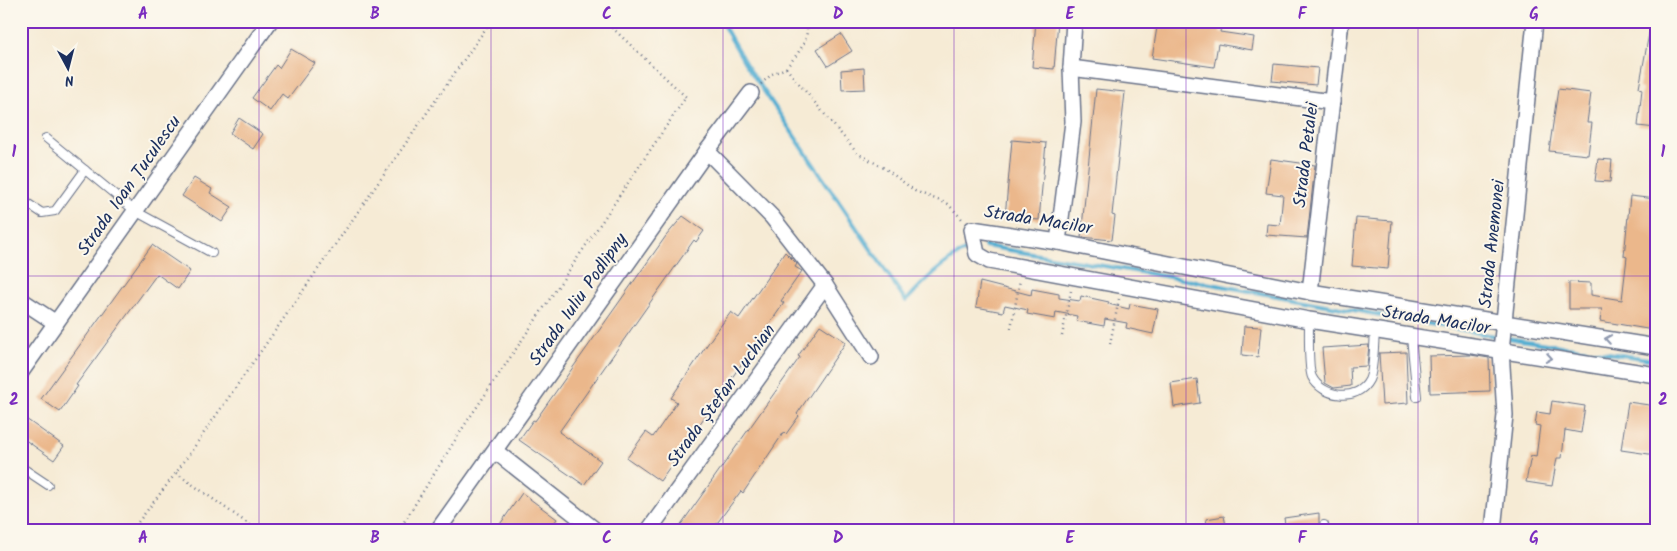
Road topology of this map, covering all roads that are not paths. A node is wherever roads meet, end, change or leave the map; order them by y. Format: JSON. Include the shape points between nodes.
{"nodes":[{"id":1,"x":270,"y":21,"type":"edge"},
{"id":2,"x":1074,"y":21,"type":"edge"},
{"id":3,"x":1342,"y":21,"type":"edge"},
{"id":4,"x":1535,"y":21,"type":"edge"},
{"id":5,"x":1071,"y":68,"type":"junction"},
{"id":6,"x":751,"y":93,"type":"road end"},
{"id":7,"x":1332,"y":102,"type":"junction"},
{"id":8,"x":46,"y":138,"type":"dead end"},
{"id":9,"x":707,"y":151,"type":"junction"},
{"id":10,"x":86,"y":170,"type":"junction"},
{"id":11,"x":21,"y":199,"type":"edge"},
{"id":12,"x":135,"y":211,"type":"junction"},
{"id":13,"x":1058,"y":242,"type":"junction"},
{"id":14,"x":212,"y":253,"type":"dead end"},
{"id":15,"x":825,"y":285,"type":"junction"},
{"id":16,"x":1310,"y":292,"type":"junction"},
{"id":17,"x":21,"y":300,"type":"edge"},
{"id":18,"x":1309,"y":320,"type":"junction"},
{"id":19,"x":56,"y":323,"type":"junction"},
{"id":20,"x":1504,"y":326,"type":"junction"},
{"id":21,"x":1375,"y":331,"type":"junction"},
{"id":22,"x":1411,"y":337,"type":"junction"},
{"id":23,"x":1656,"y":347,"type":"edge"},
{"id":24,"x":1501,"y":348,"type":"junction"},
{"id":25,"x":871,"y":356,"type":"dead end"},
{"id":26,"x":21,"y":372,"type":"edge"},
{"id":27,"x":1656,"y":375,"type":"edge"},
{"id":28,"x":1417,"y":397,"type":"dead end"},
{"id":29,"x":495,"y":451,"type":"junction"},
{"id":30,"x":21,"y":467,"type":"edge"},
{"id":31,"x":48,"y":486,"type":"dead end"},
{"id":32,"x":438,"y":530,"type":"edge"},
{"id":33,"x":595,"y":530,"type":"edge"},
{"id":34,"x":649,"y":530,"type":"edge"},
{"id":35,"x":1493,"y":530,"type":"edge"}],
"edges":[{"from":1,"to":12,"type":"street","name":"Strada Ioan Țuculescu"},
{"from":2,"to":5,"type":"street"},
{"from":3,"to":7,"type":"street","name":"Strada Petalei"},
{"from":4,"to":20,"type":"street","name":"Strada Anemonei"},
{"from":5,"to":7,"type":"street"},
{"from":5,"to":13,"type":"street","via":[[1073,122]]},
{"from":6,"to":9,"type":"street","name":"Strada Iuliu Podlipny"},
{"from":7,"to":16,"type":"street","name":"Strada Petalei"},
{"from":8,"to":10,"type":"lane"},
{"from":9,"to":15,"type":"street","via":[[772,216]]},
{"from":9,"to":29,"type":"street","name":"Strada Iuliu Podlipny"},
{"from":10,"to":11,"type":"lane","via":[[55,211],[42,213]]},
{"from":10,"to":12,"type":"lane"},
{"from":12,"to":14,"type":"lane"},
{"from":12,"to":19,"type":"street","name":"Strada Ioan Țuculescu"},
{"from":13,"to":16,"type":"street","name":"Strada Macilor"},
{"from":13,"to":18,"type":"street","name":"Strada Macilor","via":[[972,229],[977,254],[984,259]]},
{"from":15,"to":25,"type":"street"},
{"from":15,"to":34,"type":"street","name":"Strada Ștefan Luchian"},
{"from":16,"to":20,"type":"street","name":"Strada Macilor"},
{"from":17,"to":19,"type":"street"},
{"from":18,"to":21,"type":"street","name":"Strada Macilor"},
{"from":18,"to":21,"type":"lane","via":[[1311,376],[1323,391],[1342,396],[1362,389],[1369,379]]},
{"from":19,"to":26,"type":"street","name":"Strada Ioan Țuculescu"},
{"from":23,"to":20,"type":"street","name":"Strada Macilor","one_way":true},
{"from":20,"to":24,"type":"street","name":"Strada Anemonei"},
{"from":21,"to":22,"type":"street","name":"Strada Macilor"},
{"from":22,"to":24,"type":"street","name":"Strada Macilor"},
{"from":22,"to":28,"type":"lane"},
{"from":24,"to":27,"type":"street","name":"Strada Macilor","one_way":true},
{"from":24,"to":35,"type":"street","name":"Strada Anemonei","via":[[1505,415]]},
{"from":29,"to":32,"type":"street","name":"Strada Iuliu Podlipny"},
{"from":29,"to":33,"type":"street"},
{"from":30,"to":31,"type":"lane"}]}
